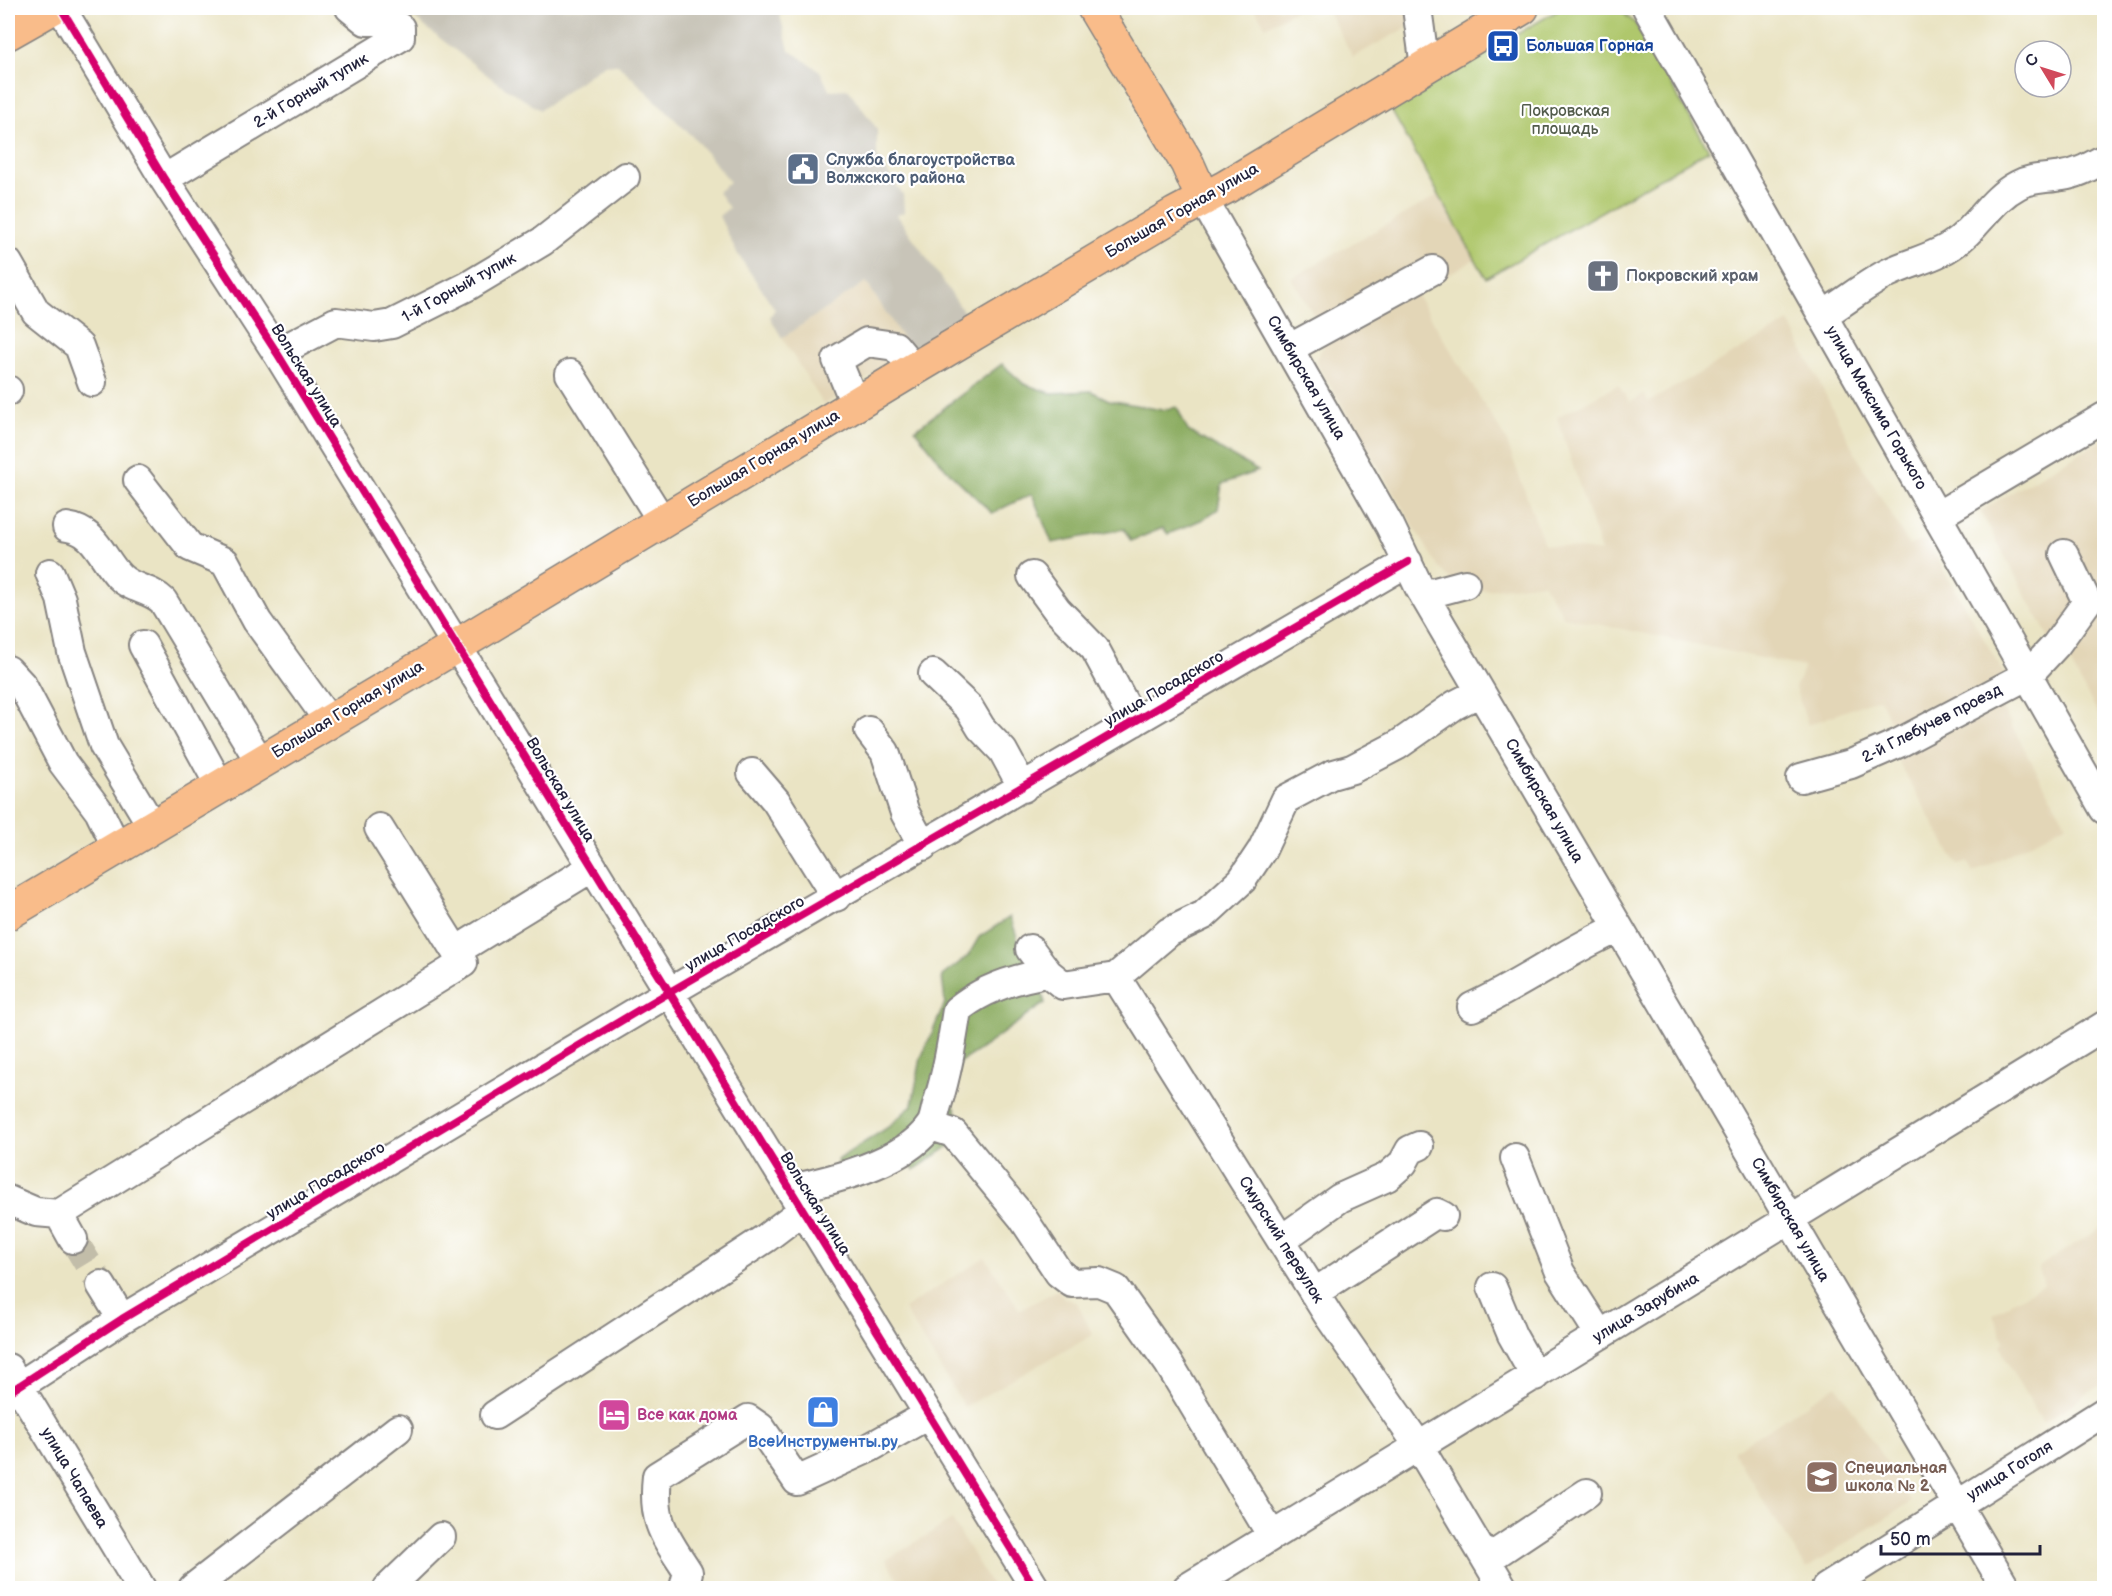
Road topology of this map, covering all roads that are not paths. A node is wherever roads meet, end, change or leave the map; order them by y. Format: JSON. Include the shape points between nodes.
{"nodes":[{"id":1,"x":52,"y":8,"type":"edge"},
{"id":2,"x":61,"y":8,"type":"edge"},
{"id":3,"x":350,"y":8,"type":"edge"},
{"id":4,"x":1094,"y":8,"type":"edge"},
{"id":5,"x":1418,"y":8,"type":"edge"},
{"id":6,"x":1522,"y":8,"type":"edge"},
{"id":7,"x":1647,"y":8,"type":"edge"},
{"id":8,"x":8,"y":33,"type":"edge"},
{"id":9,"x":1425,"y":67,"type":"junction"},
{"id":10,"x":2104,"y":159,"type":"edge"},
{"id":11,"x":625,"y":177,"type":"dead end"},
{"id":12,"x":164,"y":179,"type":"junction"},
{"id":13,"x":1203,"y":199,"type":"junction"},
{"id":14,"x":8,"y":263,"type":"edge"},
{"id":15,"x":1433,"y":270,"type":"dead end"},
{"id":16,"x":1823,"y":315,"type":"junction"},
{"id":17,"x":1290,"y":348,"type":"junction"},
{"id":18,"x":277,"y":353,"type":"junction"},
{"id":19,"x":914,"y":369,"type":"junction"},
{"id":20,"x":570,"y":374,"type":"dead end"},
{"id":21,"x":92,"y":382,"type":"dead end"},
{"id":22,"x":855,"y":404,"type":"junction"},
{"id":23,"x":2104,"y":417,"type":"edge"},
{"id":24,"x":138,"y":480,"type":"dead end"},
{"id":25,"x":1937,"y":516,"type":"junction"},
{"id":26,"x":662,"y":521,"type":"junction"},
{"id":27,"x":67,"y":526,"type":"dead end"},
{"id":28,"x":2064,"y":554,"type":"dead end"},
{"id":29,"x":1408,"y":562,"type":"junction"},
{"id":30,"x":50,"y":573,"type":"dead end"},
{"id":31,"x":1032,"y":576,"type":"dead end"},
{"id":32,"x":1465,"y":584,"type":"dead end"},
{"id":33,"x":1424,"y":595,"type":"junction"},
{"id":34,"x":143,"y":645,"type":"dead end"},
{"id":35,"x":456,"y":646,"type":"junction"},
{"id":36,"x":8,"y":670,"type":"edge"},
{"id":37,"x":933,"y":674,"type":"dead end"},
{"id":38,"x":2028,"y":675,"type":"junction"},
{"id":39,"x":1480,"y":692,"type":"junction"},
{"id":40,"x":330,"y":721,"type":"junction"},
{"id":41,"x":1134,"y":723,"type":"junction"},
{"id":42,"x":869,"y":731,"type":"dead end"},
{"id":43,"x":260,"y":762,"type":"junction"},
{"id":44,"x":752,"y":772,"type":"dead end"},
{"id":45,"x":1801,"y":778,"type":"dead end"},
{"id":46,"x":220,"y":786,"type":"junction"},
{"id":47,"x":1023,"y":788,"type":"junction"},
{"id":48,"x":2104,"y":809,"type":"edge"},
{"id":49,"x":152,"y":826,"type":"junction"},
{"id":50,"x":379,"y":828,"type":"dead end"},
{"id":51,"x":923,"y":846,"type":"junction"},
{"id":52,"x":117,"y":848,"type":"junction"},
{"id":53,"x":591,"y":868,"type":"junction"},
{"id":54,"x":836,"y":897,"type":"junction"},
{"id":55,"x":8,"y":913,"type":"edge"},
{"id":56,"x":1619,"y":928,"type":"junction"},
{"id":57,"x":1030,"y":949,"type":"dead end"},
{"id":58,"x":456,"y":951,"type":"junction"},
{"id":59,"x":1048,"y":973,"type":"junction"},
{"id":60,"x":1116,"y":977,"type":"junction"},
{"id":61,"x":669,"y":993,"type":"junction"},
{"id":62,"x":1472,"y":1007,"type":"dead end"},
{"id":63,"x":2104,"y":1026,"type":"edge"},
{"id":64,"x":931,"y":1126,"type":"junction"},
{"id":65,"x":1419,"y":1146,"type":"dead end"},
{"id":66,"x":1515,"y":1158,"type":"dead end"},
{"id":67,"x":8,"y":1200,"type":"edge"},
{"id":68,"x":796,"y":1200,"type":"junction"},
{"id":69,"x":59,"y":1214,"type":"junction"},
{"id":70,"x":1443,"y":1216,"type":"dead end"},
{"id":71,"x":1789,"y":1220,"type":"junction"},
{"id":72,"x":73,"y":1239,"type":"tunnel mouth"},
{"id":73,"x":1281,"y":1240,"type":"junction"},
{"id":74,"x":101,"y":1285,"type":"tunnel mouth"},
{"id":75,"x":1492,"y":1287,"type":"dead end"},
{"id":76,"x":1314,"y":1293,"type":"junction"},
{"id":77,"x":122,"y":1319,"type":"junction"},
{"id":78,"x":1600,"y":1335,"type":"junction"},
{"id":79,"x":1535,"y":1376,"type":"junction"},
{"id":80,"x":11,"y":1383,"type":"edge"},
{"id":81,"x":2104,"y":1412,"type":"edge"},
{"id":82,"x":495,"y":1414,"type":"dead end"},
{"id":83,"x":928,"y":1415,"type":"junction"},
{"id":84,"x":398,"y":1429,"type":"dead end"},
{"id":85,"x":1418,"y":1445,"type":"junction"},
{"id":86,"x":1587,"y":1493,"type":"dead end"},
{"id":87,"x":1957,"y":1505,"type":"junction"},
{"id":88,"x":1272,"y":1536,"type":"junction"},
{"id":89,"x":441,"y":1538,"type":"dead end"},
{"id":90,"x":1488,"y":1559,"type":"junction"},
{"id":91,"x":141,"y":1588,"type":"edge"},
{"id":92,"x":193,"y":1588,"type":"edge"},
{"id":93,"x":388,"y":1588,"type":"edge"},
{"id":94,"x":684,"y":1588,"type":"edge"},
{"id":95,"x":1035,"y":1588,"type":"edge"},
{"id":96,"x":1187,"y":1588,"type":"edge"},
{"id":97,"x":1503,"y":1588,"type":"edge"},
{"id":98,"x":1826,"y":1588,"type":"edge"},
{"id":99,"x":2006,"y":1588,"type":"edge"}],
"edges":[{"from":1,"to":8,"type":"main road"},
{"from":2,"to":12,"type":"street","name":"Вольская улица"},
{"from":3,"to":12,"type":"street","name":"2-й Горный тупик","via":[[366,21],[390,21],[400,28],[400,37]]},
{"from":4,"to":13,"type":"main road","name":"Симбирская улица","via":[[1187,163]]},
{"from":5,"to":9,"type":"street"},
{"from":6,"to":9,"type":"main road","name":"Большая Горная улица"},
{"from":7,"to":16,"type":"street","name":"улица Максима Горького"},
{"from":9,"to":13,"type":"main road","name":"Большая Горная улица"},
{"from":10,"to":16,"type":"street","via":[[2082,171],[2035,178],[2017,185],[1991,204],[1955,244],[1888,273]]},
{"from":11,"to":18,"type":"street","name":"1-й Горный тупик","via":[[543,241],[411,315],[374,327],[336,322]]},
{"from":12,"to":18,"type":"street","name":"Вольская улица"},
{"from":13,"to":17,"type":"street","name":"Симбирская улица"},
{"from":13,"to":19,"type":"main road","name":"Большая Горная улица"},
{"from":14,"to":21,"type":"street","via":[[36,312],[86,346]]},
{"from":15,"to":17,"type":"street"},
{"from":16,"to":25,"type":"street","name":"улица Максима Горького"},
{"from":17,"to":29,"type":"street","name":"Симбирская улица"},
{"from":18,"to":35,"type":"street","name":"Вольская улица"},
{"from":19,"to":22,"type":"main road","name":"Большая Горная улица"},
{"from":19,"to":22,"type":"street","via":[[895,346],[867,342],[837,360]]},
{"from":20,"to":26,"type":"street"},
{"from":22,"to":26,"type":"main road","name":"Большая Горная улица"},
{"from":23,"to":25,"type":"street"},
{"from":24,"to":40,"type":"street","via":[[190,547],[225,562],[257,621]]},
{"from":25,"to":38,"type":"street","name":"улица Максима Горького"},
{"from":26,"to":35,"type":"main road","name":"Большая Горная улица"},
{"from":27,"to":43,"type":"street","via":[[92,538],[119,576],[139,590],[154,592],[163,601]]},
{"from":28,"to":38,"type":"street","name":"2-й Глебучев проезд","via":[[2087,602]]},
{"from":29,"to":33,"type":"street","name":"Симбирская улица"},
{"from":29,"to":41,"type":"street","name":"улица Посадского"},
{"from":30,"to":49,"type":"street","via":[[104,746]]},
{"from":31,"to":41,"type":"street","via":[[1057,610],[1095,649]]},
{"from":32,"to":33,"type":"street"},
{"from":33,"to":39,"type":"street","name":"Симбирская улица"},
{"from":34,"to":46,"type":"street"},
{"from":35,"to":40,"type":"main road","name":"Большая Горная улица"},
{"from":35,"to":53,"type":"street","name":"Вольская улица"},
{"from":36,"to":52,"type":"street","via":[[22,685],[63,763],[99,811]]},
{"from":37,"to":47,"type":"street","via":[[969,708],[1003,751]]},
{"from":38,"to":45,"type":"street","name":"2-й Глебучев проезд","via":[[1938,726],[1851,764]]},
{"from":38,"to":48,"type":"street","name":"улица Максима Горького"},
{"from":39,"to":56,"type":"street","name":"Симбирская улица"},
{"from":39,"to":60,"type":"street","via":[[1398,745],[1287,799],[1242,880],[1204,915],[1169,932]]},
{"from":40,"to":43,"type":"main road","name":"Большая Горная улица"},
{"from":41,"to":47,"type":"street","name":"улица Посадского"},
{"from":42,"to":51,"type":"street","via":[[885,752],[905,813]]},
{"from":43,"to":46,"type":"main road","name":"Большая Горная улица"},
{"from":44,"to":54,"type":"street","via":[[776,801]]},
{"from":46,"to":49,"type":"main road","name":"Большая Горная улица"},
{"from":47,"to":51,"type":"street","name":"улица Посадского"},
{"from":49,"to":52,"type":"main road","name":"Большая Горная улица"},
{"from":50,"to":58,"type":"street"},
{"from":51,"to":54,"type":"street","name":"улица Посадского"},
{"from":52,"to":55,"type":"main road","name":"Большая Горная улица"},
{"from":53,"to":58,"type":"street"},
{"from":53,"to":61,"type":"street","name":"Вольская улица"},
{"from":54,"to":61,"type":"street","name":"улица Посадского"},
{"from":56,"to":62,"type":"street","via":[[1581,945]]},
{"from":56,"to":71,"type":"street","name":"Симбирская улица"},
{"from":57,"to":59,"type":"street"},
{"from":58,"to":69,"type":"street","via":[[464,963]]},
{"from":59,"to":60,"type":"street","via":[[1063,985]]},
{"from":59,"to":64,"type":"street","via":[[1025,976],[972,998],[957,1010],[944,1082]]},
{"from":60,"to":73,"type":"street","name":"Смурский переулок"},
{"from":61,"to":68,"type":"street","name":"Вольская улица"},
{"from":61,"to":77,"type":"street","name":"улица Посадского"},
{"from":63,"to":71,"type":"street","name":"улица Зарубина"},
{"from":64,"to":68,"type":"street","via":[[881,1161]]},
{"from":64,"to":88,"type":"street","via":[[953,1133],[978,1161],[1022,1217],[1059,1274],[1072,1283],[1099,1282],[1116,1289],[1169,1364]]},
{"from":65,"to":73,"type":"street","via":[[1410,1150],[1403,1163],[1387,1177],[1340,1198]]},
{"from":66,"to":78,"type":"street","via":[[1560,1272]]},
{"from":67,"to":69,"type":"street","via":[[36,1212]]},
{"from":68,"to":82,"type":"street","via":[[766,1238]]},
{"from":68,"to":83,"type":"street","name":"Вольская улица"},
{"from":69,"to":72,"type":"street"},
{"from":70,"to":76,"type":"street","via":[[1437,1213]]},
{"from":71,"to":78,"type":"street","name":"улица Зарубина"},
{"from":71,"to":87,"type":"street","name":"Симбирская улица"},
{"from":73,"to":76,"type":"street","name":"Смурский переулок"},
{"from":74,"to":77,"type":"street"},
{"from":75,"to":79,"type":"street"},
{"from":76,"to":85,"type":"street","name":"Смурский переулок"},
{"from":77,"to":80,"type":"street","name":"улица Посадского"},
{"from":78,"to":79,"type":"street","name":"улица Зарубина"},
{"from":79,"to":85,"type":"street","name":"улица Зарубина"},
{"from":80,"to":91,"type":"street","name":"улица Чапаева"},
{"from":81,"to":87,"type":"street","name":"улица Гоголя"},
{"from":83,"to":94,"type":"street","via":[[869,1448],[796,1481],[761,1428],[748,1419],[657,1476],[654,1498],[659,1527],[688,1572]]},
{"from":83,"to":95,"type":"street","name":"Вольская улица"},
{"from":84,"to":92,"type":"street"},
{"from":85,"to":88,"type":"street","name":"улица Зарубина"},
{"from":85,"to":90,"type":"street","name":"Смурский переулок"},
{"from":86,"to":90,"type":"street"},
{"from":87,"to":98,"type":"street","name":"улица Гоголя"},
{"from":87,"to":99,"type":"street","name":"Симбирская улица"},
{"from":88,"to":96,"type":"street","name":"улица Зарубина"},
{"from":89,"to":93,"type":"street"},
{"from":90,"to":97,"type":"street","name":"Смурский переулок"}]}
